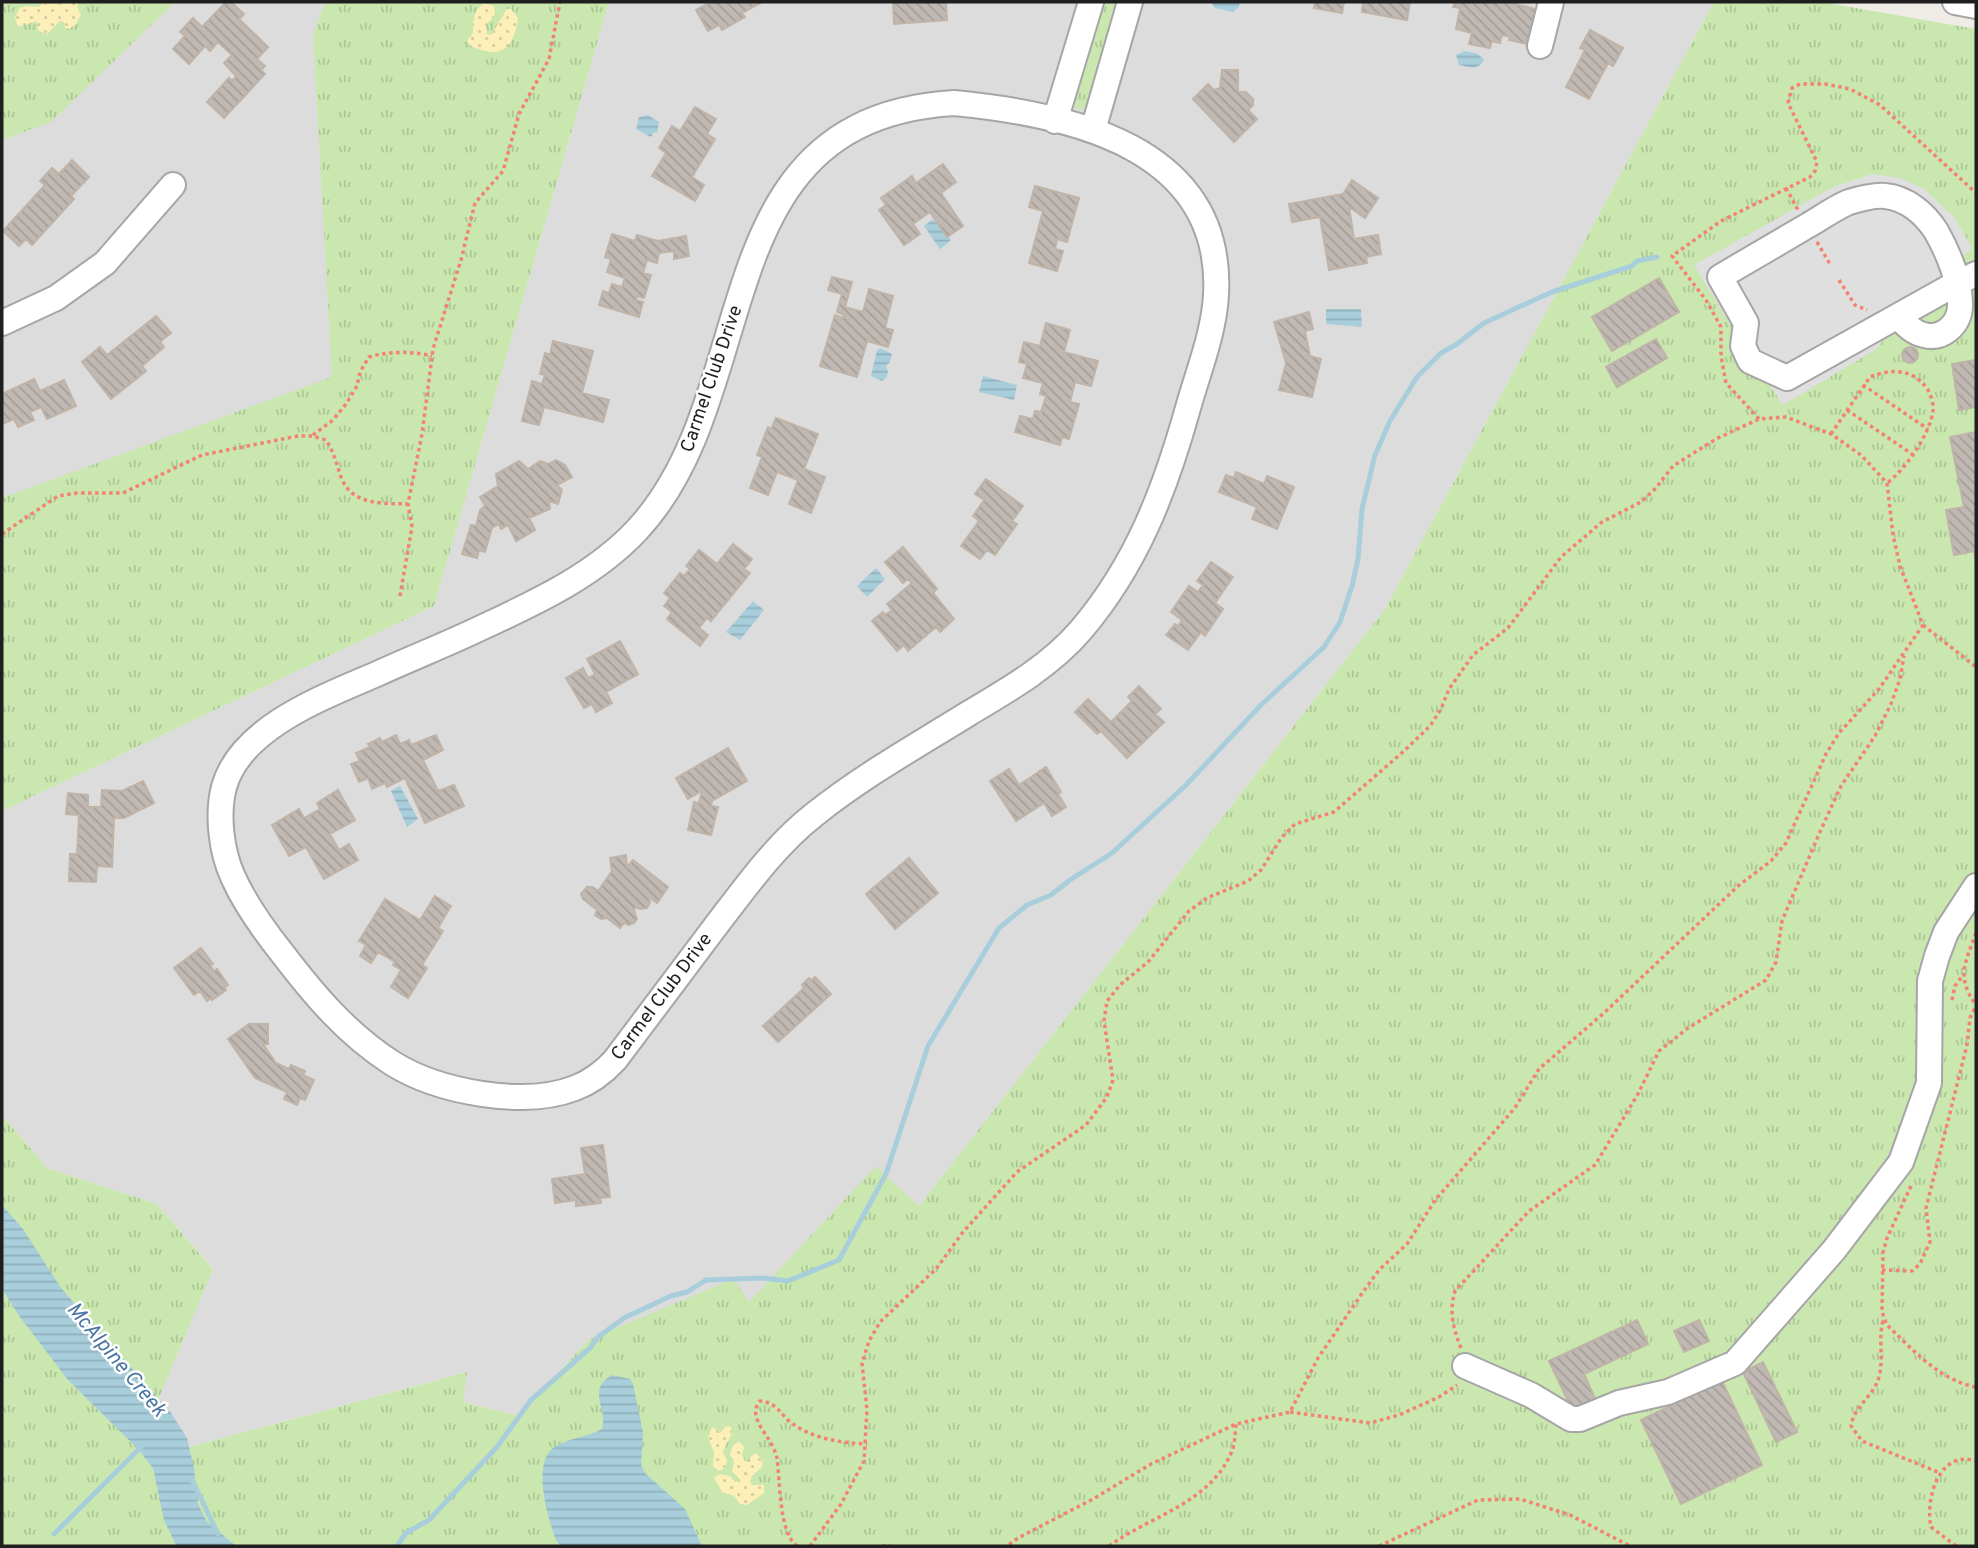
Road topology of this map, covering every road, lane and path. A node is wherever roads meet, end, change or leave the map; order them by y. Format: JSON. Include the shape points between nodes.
{"nodes":[{"id":1,"x":560,"y":2,"type":"edge"},
{"id":2,"x":1091,"y":2,"type":"edge"},
{"id":3,"x":1130,"y":2,"type":"edge"},
{"id":4,"x":1550,"y":2,"type":"edge"},
{"id":5,"x":1955,"y":2,"type":"edge"},
{"id":6,"x":1976,"y":5,"type":"edge"},
{"id":7,"x":1540,"y":46,"type":"dead end"},
{"id":8,"x":1055,"y":121,"type":"junction"},
{"id":9,"x":1093,"y":130,"type":"junction"},
{"id":10,"x":173,"y":185,"type":"dead end"},
{"id":11,"x":1786,"y":188,"type":"junction"},
{"id":12,"x":1976,"y":193,"type":"edge"},
{"id":13,"x":1803,"y":218,"type":"dead end"},
{"id":14,"x":1812,"y":234,"type":"dead end"},
{"id":15,"x":1830,"y":264,"type":"dead end"},
{"id":16,"x":1966,"y":278,"type":"edge"},
{"id":17,"x":1839,"y":280,"type":"dead end"},
{"id":18,"x":1871,"y":312,"type":"dead end"},
{"id":19,"x":1898,"y":317,"type":"junction"},
{"id":20,"x":2,"y":323,"type":"edge"},
{"id":21,"x":432,"y":356,"type":"junction"},
{"id":22,"x":1863,"y":385,"type":"junction"},
{"id":23,"x":1847,"y":410,"type":"junction"},
{"id":24,"x":1759,"y":419,"type":"junction"},
{"id":25,"x":1928,"y":429,"type":"junction"},
{"id":26,"x":1831,"y":435,"type":"junction"},
{"id":27,"x":312,"y":436,"type":"junction"},
{"id":28,"x":1912,"y":454,"type":"junction"},
{"id":29,"x":1887,"y":483,"type":"junction"},
{"id":30,"x":408,"y":504,"type":"junction"},
{"id":31,"x":2,"y":534,"type":"edge"},
{"id":32,"x":400,"y":596,"type":"dead end"},
{"id":33,"x":1923,"y":625,"type":"junction"},
{"id":34,"x":1904,"y":653,"type":"junction"},
{"id":35,"x":1976,"y":667,"type":"edge"},
{"id":36,"x":1976,"y":886,"type":"edge"},
{"id":37,"x":1976,"y":933,"type":"edge"},
{"id":38,"x":1976,"y":1006,"type":"edge"},
{"id":39,"x":1911,"y":1184,"type":"dead end"},
{"id":40,"x":1882,"y":1270,"type":"junction"},
{"id":41,"x":1884,"y":1319,"type":"junction"},
{"id":42,"x":1465,"y":1366,"type":"junction"},
{"id":43,"x":1976,"y":1387,"type":"edge"},
{"id":44,"x":1290,"y":1412,"type":"junction"},
{"id":45,"x":1236,"y":1424,"type":"junction"},
{"id":46,"x":867,"y":1444,"type":"junction"},
{"id":47,"x":1976,"y":1461,"type":"edge"},
{"id":48,"x":1940,"y":1473,"type":"junction"},
{"id":49,"x":797,"y":1546,"type":"edge"},
{"id":50,"x":810,"y":1546,"type":"edge"},
{"id":51,"x":882,"y":1546,"type":"edge"},
{"id":52,"x":891,"y":1546,"type":"edge"},
{"id":53,"x":1007,"y":1546,"type":"edge"},
{"id":54,"x":1109,"y":1546,"type":"edge"},
{"id":55,"x":1379,"y":1546,"type":"edge"},
{"id":56,"x":1630,"y":1546,"type":"edge"},
{"id":57,"x":1956,"y":1546,"type":"edge"}],
"edges":[{"from":1,"to":21,"type":"path","via":[[549,59],[519,114],[502,171],[475,203]]},
{"from":2,"to":8,"type":"street"},
{"from":3,"to":9,"type":"street"},
{"from":4,"to":7,"type":"street"},
{"from":5,"to":6,"type":"street"},
{"from":8,"to":9,"type":"street","name":"Carmel Club Drive"},
{"from":8,"to":9,"type":"street","name":"Carmel Club Drive","via":[[981,106],[938,104],[883,116],[832,143],[799,173],[767,222],[687,456],[637,530],[576,580],[281,720],[237,761],[221,803],[231,874],[264,929],[307,986],[359,1040],[410,1073],[477,1093],[528,1097],[573,1090],[592,1081],[615,1060],[755,874],[812,816],[1048,662],[1104,602],[1127,568],[1174,458],[1214,315],[1217,269],[1206,223],[1178,180],[1137,150]]},
{"from":10,"to":20,"type":"street","via":[[105,263],[56,298]]},
{"from":11,"to":12,"type":"path","via":[[1810,177],[1816,162],[1788,103],[1792,88],[1825,84],[1850,89],[1880,105]]},
{"from":11,"to":13,"type":"path"},
{"from":11,"to":24,"type":"path","via":[[1721,221],[1672,256],[1721,327],[1727,383]]},
{"from":14,"to":15,"type":"path"},
{"from":16,"to":19,"type":"street"},
{"from":16,"to":19,"type":"street","via":[[1957,320],[1938,336],[1923,335]]},
{"from":16,"to":19,"type":"street","via":[[1928,219],[1886,196],[1848,203],[1720,277],[1746,323],[1743,346],[1750,361],[1787,378]]},
{"from":17,"to":18,"type":"path","via":[[1854,305]]},
{"from":21,"to":27,"type":"path","via":[[402,352],[369,357],[346,404]]},
{"from":21,"to":30,"type":"path"},
{"from":22,"to":23,"type":"path"},
{"from":22,"to":25,"type":"path"},
{"from":22,"to":25,"type":"path","via":[[1870,377],[1894,372],[1921,381],[1934,407]]},
{"from":23,"to":26,"type":"path"},
{"from":23,"to":28,"type":"path"},
{"from":24,"to":26,"type":"path","via":[[1786,417]]},
{"from":24,"to":46,"type":"path","via":[[1672,466],[1641,502],[1602,522],[1561,557],[1508,628],[1473,655],[1430,726],[1334,812],[1295,824],[1248,881],[1189,911],[1148,962],[1120,985],[1107,1001],[1104,1021],[1113,1080],[1107,1097],[1086,1125],[1017,1172],[936,1269],[880,1322],[869,1341],[862,1363]]},
{"from":25,"to":28,"type":"path"},
{"from":26,"to":29,"type":"path","via":[[1861,455]]},
{"from":27,"to":30,"type":"path","via":[[326,440],[332,449],[348,492],[357,498]]},
{"from":27,"to":31,"type":"path","via":[[202,456],[123,493],[58,496]]},
{"from":28,"to":29,"type":"path"},
{"from":29,"to":33,"type":"path","via":[[1899,566]]},
{"from":30,"to":32,"type":"path","via":[[412,527]]},
{"from":33,"to":34,"type":"path"},
{"from":33,"to":35,"type":"path"},
{"from":34,"to":42,"type":"path","via":[[1891,704],[1841,786],[1782,921],[1776,962],[1766,979],[1660,1051],[1595,1165],[1529,1211],[1455,1291],[1452,1326]]},
{"from":34,"to":44,"type":"path","via":[[1826,754],[1786,844],[1539,1069],[1514,1109],[1363,1292],[1318,1358]]},
{"from":36,"to":42,"type":"street","via":[[1947,932],[1930,981],[1929,1083],[1901,1162],[1834,1250],[1735,1363],[1668,1392],[1619,1403],[1580,1419],[1571,1419],[1531,1395]]},
{"from":37,"to":38,"type":"path","via":[[1963,975]]},
{"from":38,"to":40,"type":"path","via":[[1926,1208],[1930,1242],[1926,1254],[1912,1271]]},
{"from":39,"to":40,"type":"path","via":[[1887,1238]]},
{"from":40,"to":41,"type":"path"},
{"from":41,"to":43,"type":"path","via":[[1942,1375]]},
{"from":41,"to":48,"type":"path","via":[[1879,1377],[1852,1418],[1852,1426],[1862,1441]]},
{"from":42,"to":44,"type":"path","via":[[1458,1384],[1390,1418],[1370,1423]]},
{"from":44,"to":45,"type":"path"},
{"from":45,"to":53,"type":"path","via":[[1151,1464]]},
{"from":45,"to":54,"type":"path","via":[[1232,1451],[1212,1481],[1175,1510]]},
{"from":46,"to":49,"type":"path","via":[[811,1434],[792,1424],[770,1402],[760,1401],[755,1406],[754,1416],[776,1453],[784,1516]]},
{"from":46,"to":50,"type":"path","via":[[856,1480]]},
{"from":47,"to":48,"type":"path","via":[[1959,1458]]},
{"from":48,"to":57,"type":"path","via":[[1928,1513],[1931,1527]]},
{"from":51,"to":52,"type":"path"},
{"from":55,"to":56,"type":"path","via":[[1478,1500],[1520,1499],[1570,1515]]}]}
